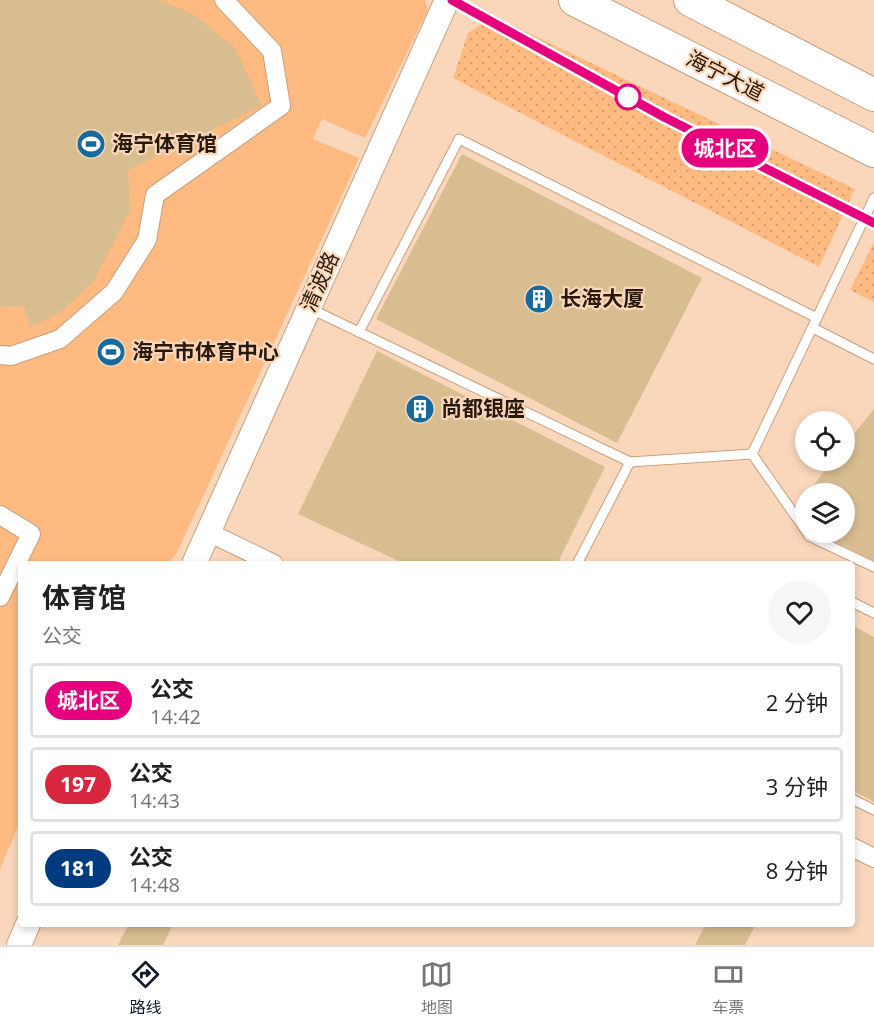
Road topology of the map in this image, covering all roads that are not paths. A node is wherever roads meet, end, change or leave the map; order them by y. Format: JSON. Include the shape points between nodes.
{"nodes":[{"id":1,"x":224,"y":0,"type":"edge"},
{"id":2,"x":447,"y":0,"type":"edge"},
{"id":3,"x":575,"y":0,"type":"edge"},
{"id":4,"x":690,"y":0,"type":"edge"},
{"id":5,"x":874,"y":94,"type":"edge"},
{"id":6,"x":874,"y":152,"type":"edge"},
{"id":7,"x":874,"y":198,"type":"edge"},
{"id":8,"x":309,"y":308,"type":"junction"},
{"id":9,"x":817,"y":318,"type":"junction"},
{"id":10,"x":813,"y":328,"type":"junction"},
{"id":11,"x":360,"y":332,"type":"junction"},
{"id":12,"x":0,"y":355,"type":"edge"},
{"id":13,"x":874,"y":359,"type":"edge"},
{"id":14,"x":752,"y":454,"type":"junction"},
{"id":15,"x":630,"y":462,"type":"junction"},
{"id":16,"x":0,"y":515,"type":"edge"},
{"id":17,"x":795,"y":516,"type":"edge"},
{"id":18,"x":208,"y":532,"type":"junction"},
{"id":19,"x":824,"y":543,"type":"edge"},
{"id":20,"x":195,"y":561,"type":"edge"},
{"id":21,"x":268,"y":561,"type":"edge"},
{"id":22,"x":579,"y":561,"type":"edge"},
{"id":23,"x":874,"y":567,"type":"edge"},
{"id":24,"x":0,"y":597,"type":"edge"},
{"id":25,"x":855,"y":604,"type":"edge"},
{"id":26,"x":874,"y":614,"type":"edge"},
{"id":27,"x":855,"y":800,"type":"edge"},
{"id":28,"x":874,"y":810,"type":"edge"},
{"id":29,"x":855,"y":848,"type":"edge"},
{"id":30,"x":874,"y":858,"type":"edge"},
{"id":31,"x":27,"y":927,"type":"edge"},
{"id":32,"x":19,"y":945,"type":"edge"}],
"edges":[{"from":1,"to":12,"type":"street","via":[[272,51],[281,106],[155,195],[147,240],[114,292],[60,339],[11,356]]},
{"from":2,"to":8,"type":"street","name":"清波路"},
{"from":3,"to":6,"type":"highway","name":"海宁大道"},
{"from":4,"to":5,"type":"highway"},
{"from":7,"to":9,"type":"lane"},
{"from":8,"to":11,"type":"lane"},
{"from":8,"to":18,"type":"street","name":"清波路"},
{"from":9,"to":10,"type":"lane"},
{"from":9,"to":11,"type":"lane","via":[[459,139]]},
{"from":10,"to":13,"type":"lane"},
{"from":10,"to":14,"type":"lane"},
{"from":11,"to":15,"type":"lane"},
{"from":14,"to":15,"type":"lane"},
{"from":14,"to":17,"type":"lane"},
{"from":15,"to":22,"type":"lane"},
{"from":16,"to":24,"type":"street","via":[[31,534]]},
{"from":18,"to":20,"type":"street","name":"清波路"},
{"from":18,"to":21,"type":"street"},
{"from":19,"to":23,"type":"lane"},
{"from":25,"to":26,"type":"lane"},
{"from":27,"to":28,"type":"lane"},
{"from":29,"to":30,"type":"street"},
{"from":31,"to":32,"type":"street"}]}
